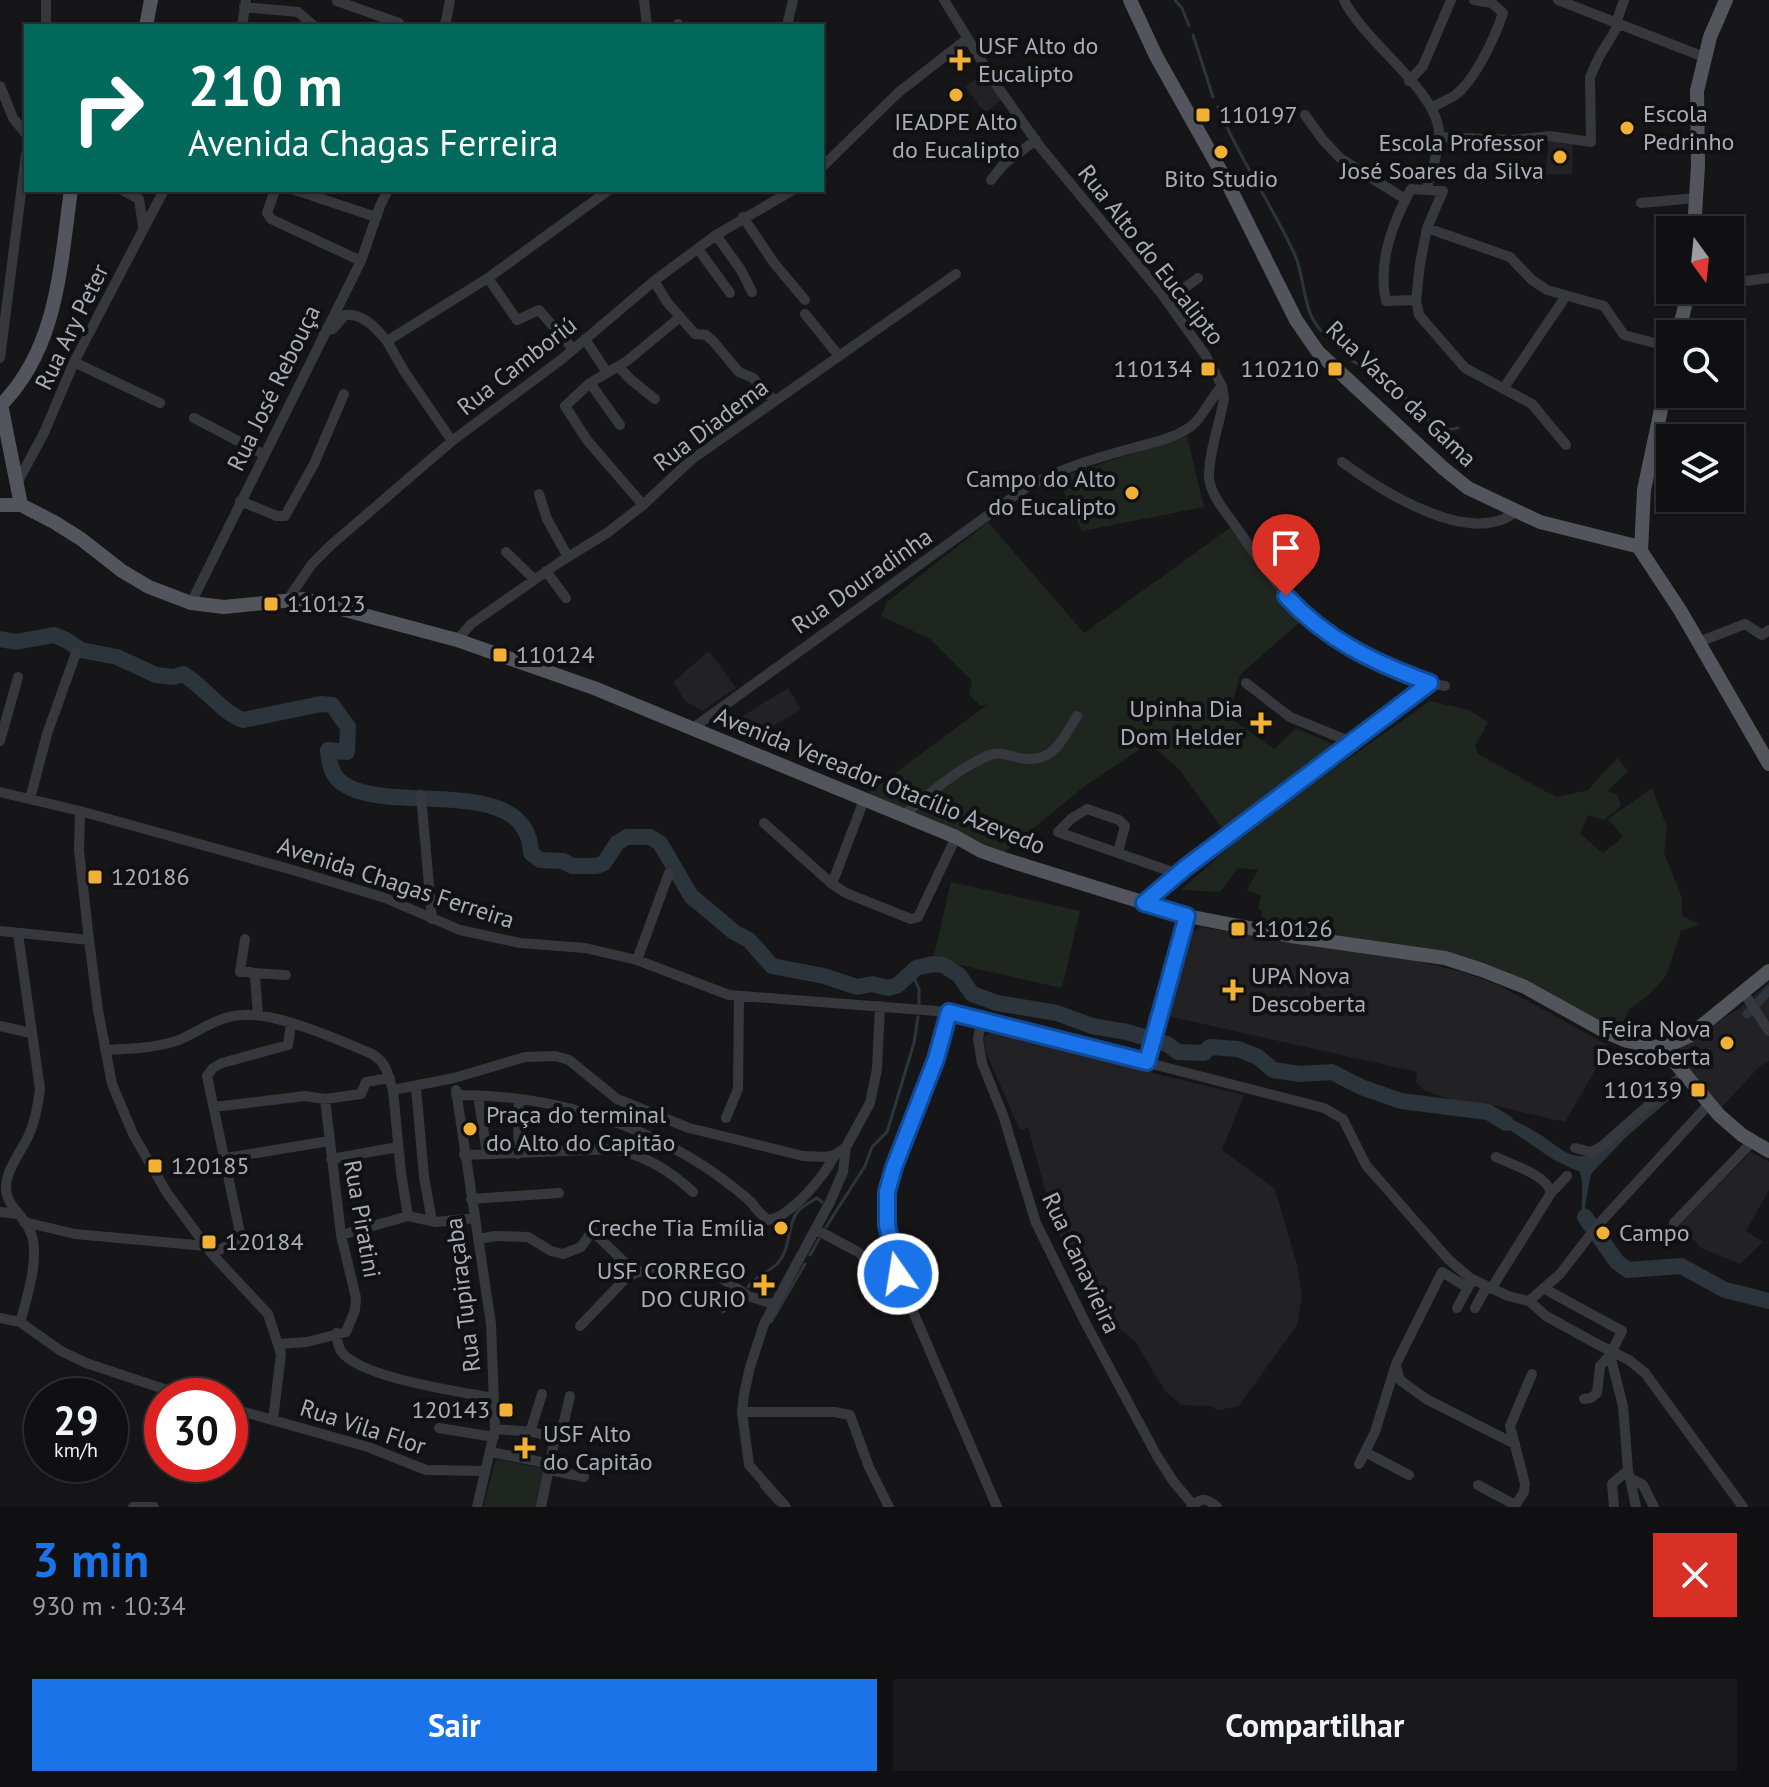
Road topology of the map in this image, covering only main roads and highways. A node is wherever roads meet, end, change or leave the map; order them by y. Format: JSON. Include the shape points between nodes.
{"nodes":[{"id":1,"x":151,"y":0,"type":"edge"},
{"id":2,"x":1130,"y":0,"type":"edge"},
{"id":3,"x":1726,"y":0,"type":"edge"},
{"id":4,"x":146,"y":24,"type":"edge"},
{"id":5,"x":71,"y":192,"type":"edge"},
{"id":6,"x":1695,"y":216,"type":"edge"},
{"id":7,"x":0,"y":404,"type":"edge"},
{"id":8,"x":1661,"y":408,"type":"edge"},
{"id":9,"x":0,"y":505,"type":"edge"},
{"id":10,"x":21,"y":505,"type":"junction"},
{"id":11,"x":1640,"y":547,"type":"junction"},
{"id":12,"x":1769,"y":764,"type":"edge"},
{"id":13,"x":1769,"y":971,"type":"edge"},
{"id":14,"x":1663,"y":1048,"type":"junction"},
{"id":15,"x":1769,"y":1151,"type":"edge"}],
"edges":[{"from":1,"to":4,"type":"main road"},
{"from":2,"to":11,"type":"main road","name":"Rua Vasco da Gama","via":[[1314,347],[1468,488],[1540,522]]},
{"from":3,"to":6,"type":"main road","via":[[1710,37],[1697,91]]},
{"from":5,"to":7,"type":"main road","via":[[46,336],[26,376]]},
{"from":7,"to":10,"type":"main road"},
{"from":8,"to":11,"type":"main road","via":[[1644,490]]},
{"from":9,"to":10,"type":"main road","name":"Avenida Vereador Otacílio Azevedo"},
{"from":10,"to":14,"type":"main road","name":"Avenida Vereador Otacílio Azevedo","via":[[81,539],[140,582],[191,603],[224,607],[304,599],[457,640],[693,728],[981,851],[1187,916],[1445,958],[1525,987],[1627,1041]]},
{"from":11,"to":12,"type":"main road"},
{"from":13,"to":14,"type":"main road","via":[[1689,1036]]},
{"from":14,"to":15,"type":"main road","via":[[1709,1104]]}]}
